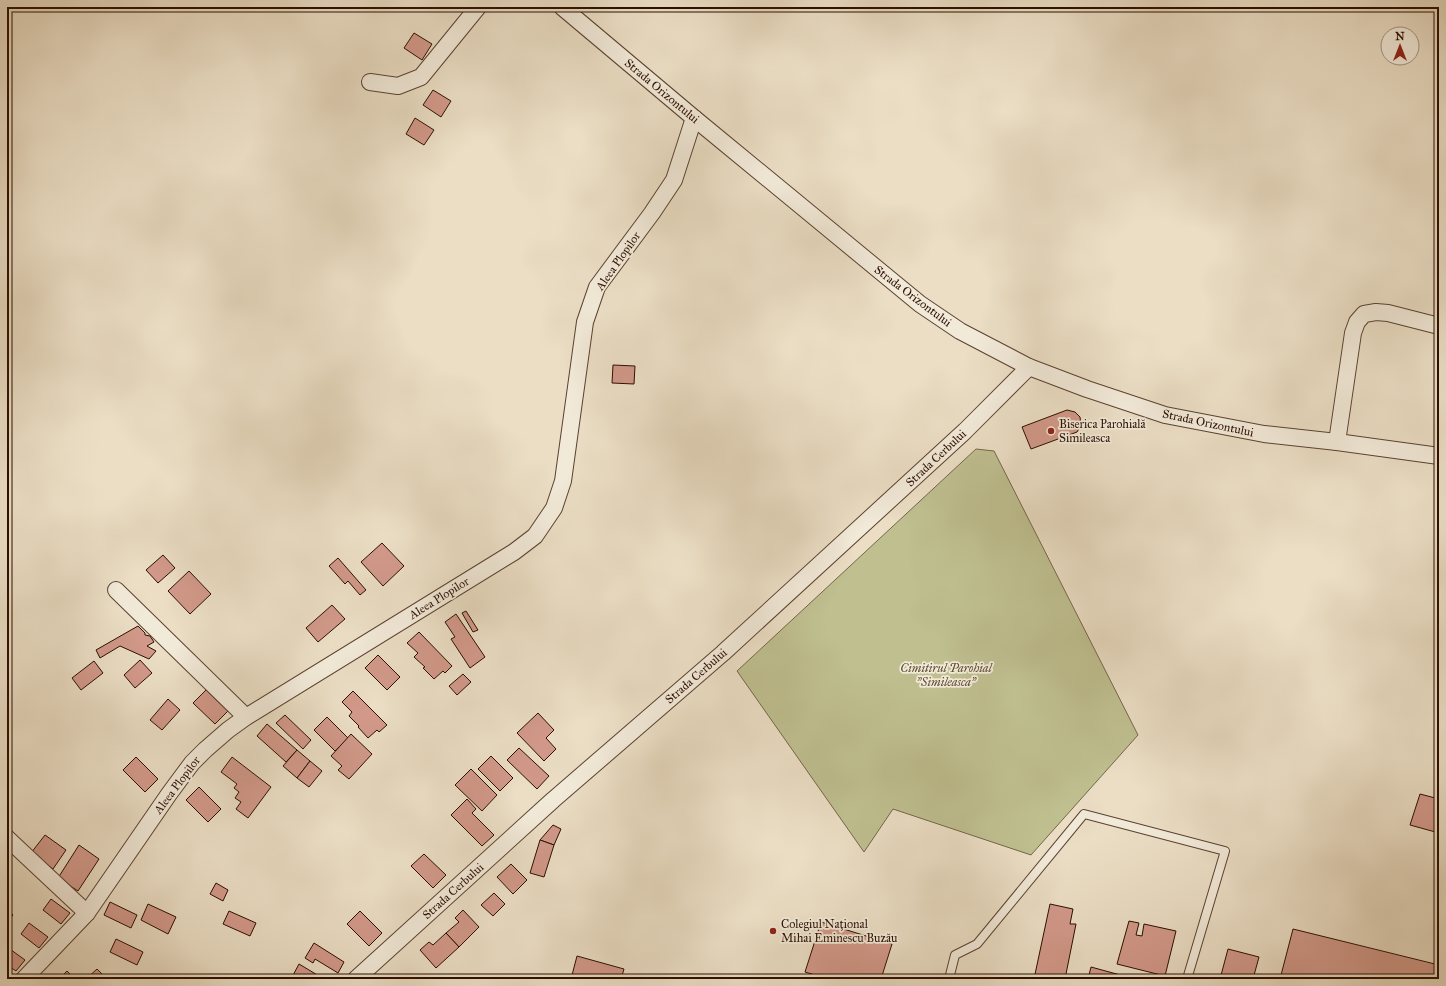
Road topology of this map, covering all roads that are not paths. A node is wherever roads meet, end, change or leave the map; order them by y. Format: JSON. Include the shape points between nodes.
{"nodes":[{"id":1,"x":478,"y":7,"type":"edge"},
{"id":2,"x":562,"y":7,"type":"edge"},
{"id":3,"x":370,"y":82,"type":"dead end"},
{"id":4,"x":694,"y":118,"type":"junction"},
{"id":5,"x":1439,"y":326,"type":"edge"},
{"id":6,"x":1029,"y":367,"type":"junction"},
{"id":7,"x":1337,"y":442,"type":"junction"},
{"id":8,"x":1439,"y":456,"type":"edge"},
{"id":9,"x":116,"y":590,"type":"dead end"},
{"id":10,"x":246,"y":717,"type":"junction"},
{"id":11,"x":7,"y":838,"type":"edge"},
{"id":12,"x":87,"y":913,"type":"junction"},
{"id":13,"x":24,"y":979,"type":"edge"},
{"id":14,"x":356,"y":979,"type":"edge"},
{"id":15,"x":949,"y":979,"type":"edge"},
{"id":16,"x":1187,"y":979,"type":"edge"}],
"edges":[{"from":1,"to":3,"type":"street","via":[[421,77],[398,86]]},
{"from":2,"to":4,"type":"street","name":"Strada Orizontului"},
{"from":4,"to":6,"type":"street","name":"Strada Orizontului","via":[[920,304],[960,331]]},
{"from":4,"to":10,"type":"street","name":"Aleea Plopilor","via":[[674,180],[598,287],[585,322],[563,481],[554,508],[536,536]]},
{"from":5,"to":7,"type":"street","via":[[1388,313],[1364,314],[1357,322],[1353,333]]},
{"from":6,"to":7,"type":"street","name":"Strada Orizontului","via":[[1165,415],[1264,434]]},
{"from":6,"to":14,"type":"street","name":"Strada Cerbului","via":[[965,431],[723,653],[553,800]]},
{"from":7,"to":8,"type":"street","name":"Strada Orizontului"},
{"from":9,"to":10,"type":"street"},
{"from":10,"to":12,"type":"street","name":"Aleea Plopilor","via":[[205,750],[192,764]]},
{"from":11,"to":12,"type":"street"},
{"from":12,"to":13,"type":"street","name":"Aleea Plopilor"},
{"from":15,"to":16,"type":"lane","via":[[955,955],[977,944],[1084,814],[1225,851]]}]}
